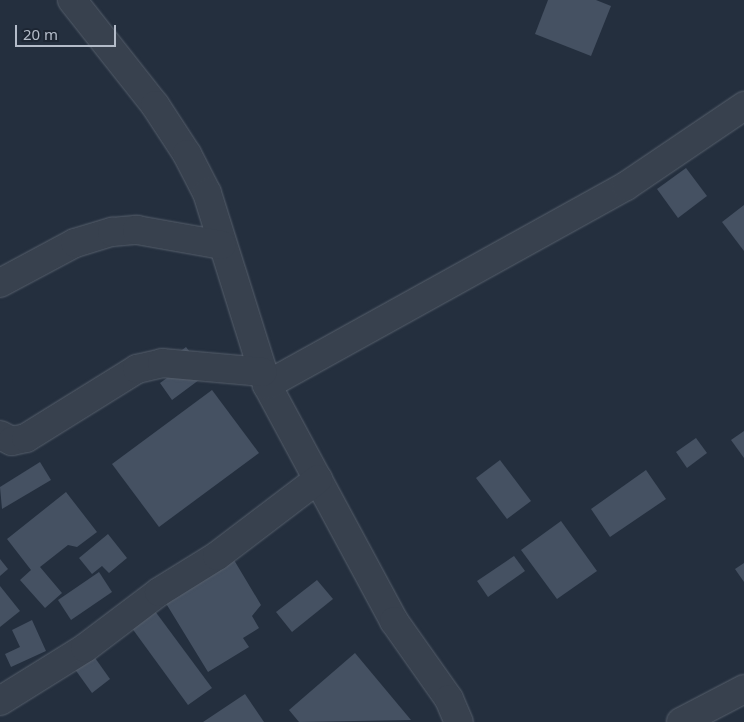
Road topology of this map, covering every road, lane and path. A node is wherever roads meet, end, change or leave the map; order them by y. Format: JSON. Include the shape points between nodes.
{"nodes":[{"id":1,"x":72,"y":0,"type":"edge"},
{"id":2,"x":744,"y":106,"type":"edge"},
{"id":3,"x":222,"y":245,"type":"junction"},
{"id":4,"x":0,"y":284,"type":"edge"},
{"id":5,"x":265,"y":378,"type":"junction"},
{"id":6,"x":0,"y":435,"type":"edge"},
{"id":7,"x":318,"y":479,"type":"junction"},
{"id":8,"x":744,"y":689,"type":"edge"},
{"id":9,"x":0,"y":701,"type":"edge"},
{"id":10,"x":459,"y":722,"type":"edge"},
{"id":11,"x":681,"y":722,"type":"edge"}],
"edges":[{"from":1,"to":3,"type":"street","via":[[155,105],[187,154],[207,193]]},
{"from":2,"to":5,"type":"street","via":[[626,186]]},
{"from":3,"to":4,"type":"street","via":[[137,230],[112,232],[75,243]]},
{"from":3,"to":5,"type":"street"},
{"from":5,"to":6,"type":"street","via":[[162,363],[137,369],[26,438],[12,441]]},
{"from":5,"to":7,"type":"street"},
{"from":7,"to":9,"type":"street","via":[[217,556],[77,653]]},
{"from":7,"to":10,"type":"street","via":[[394,621],[449,699]]},
{"from":8,"to":11,"type":"street"}]}
